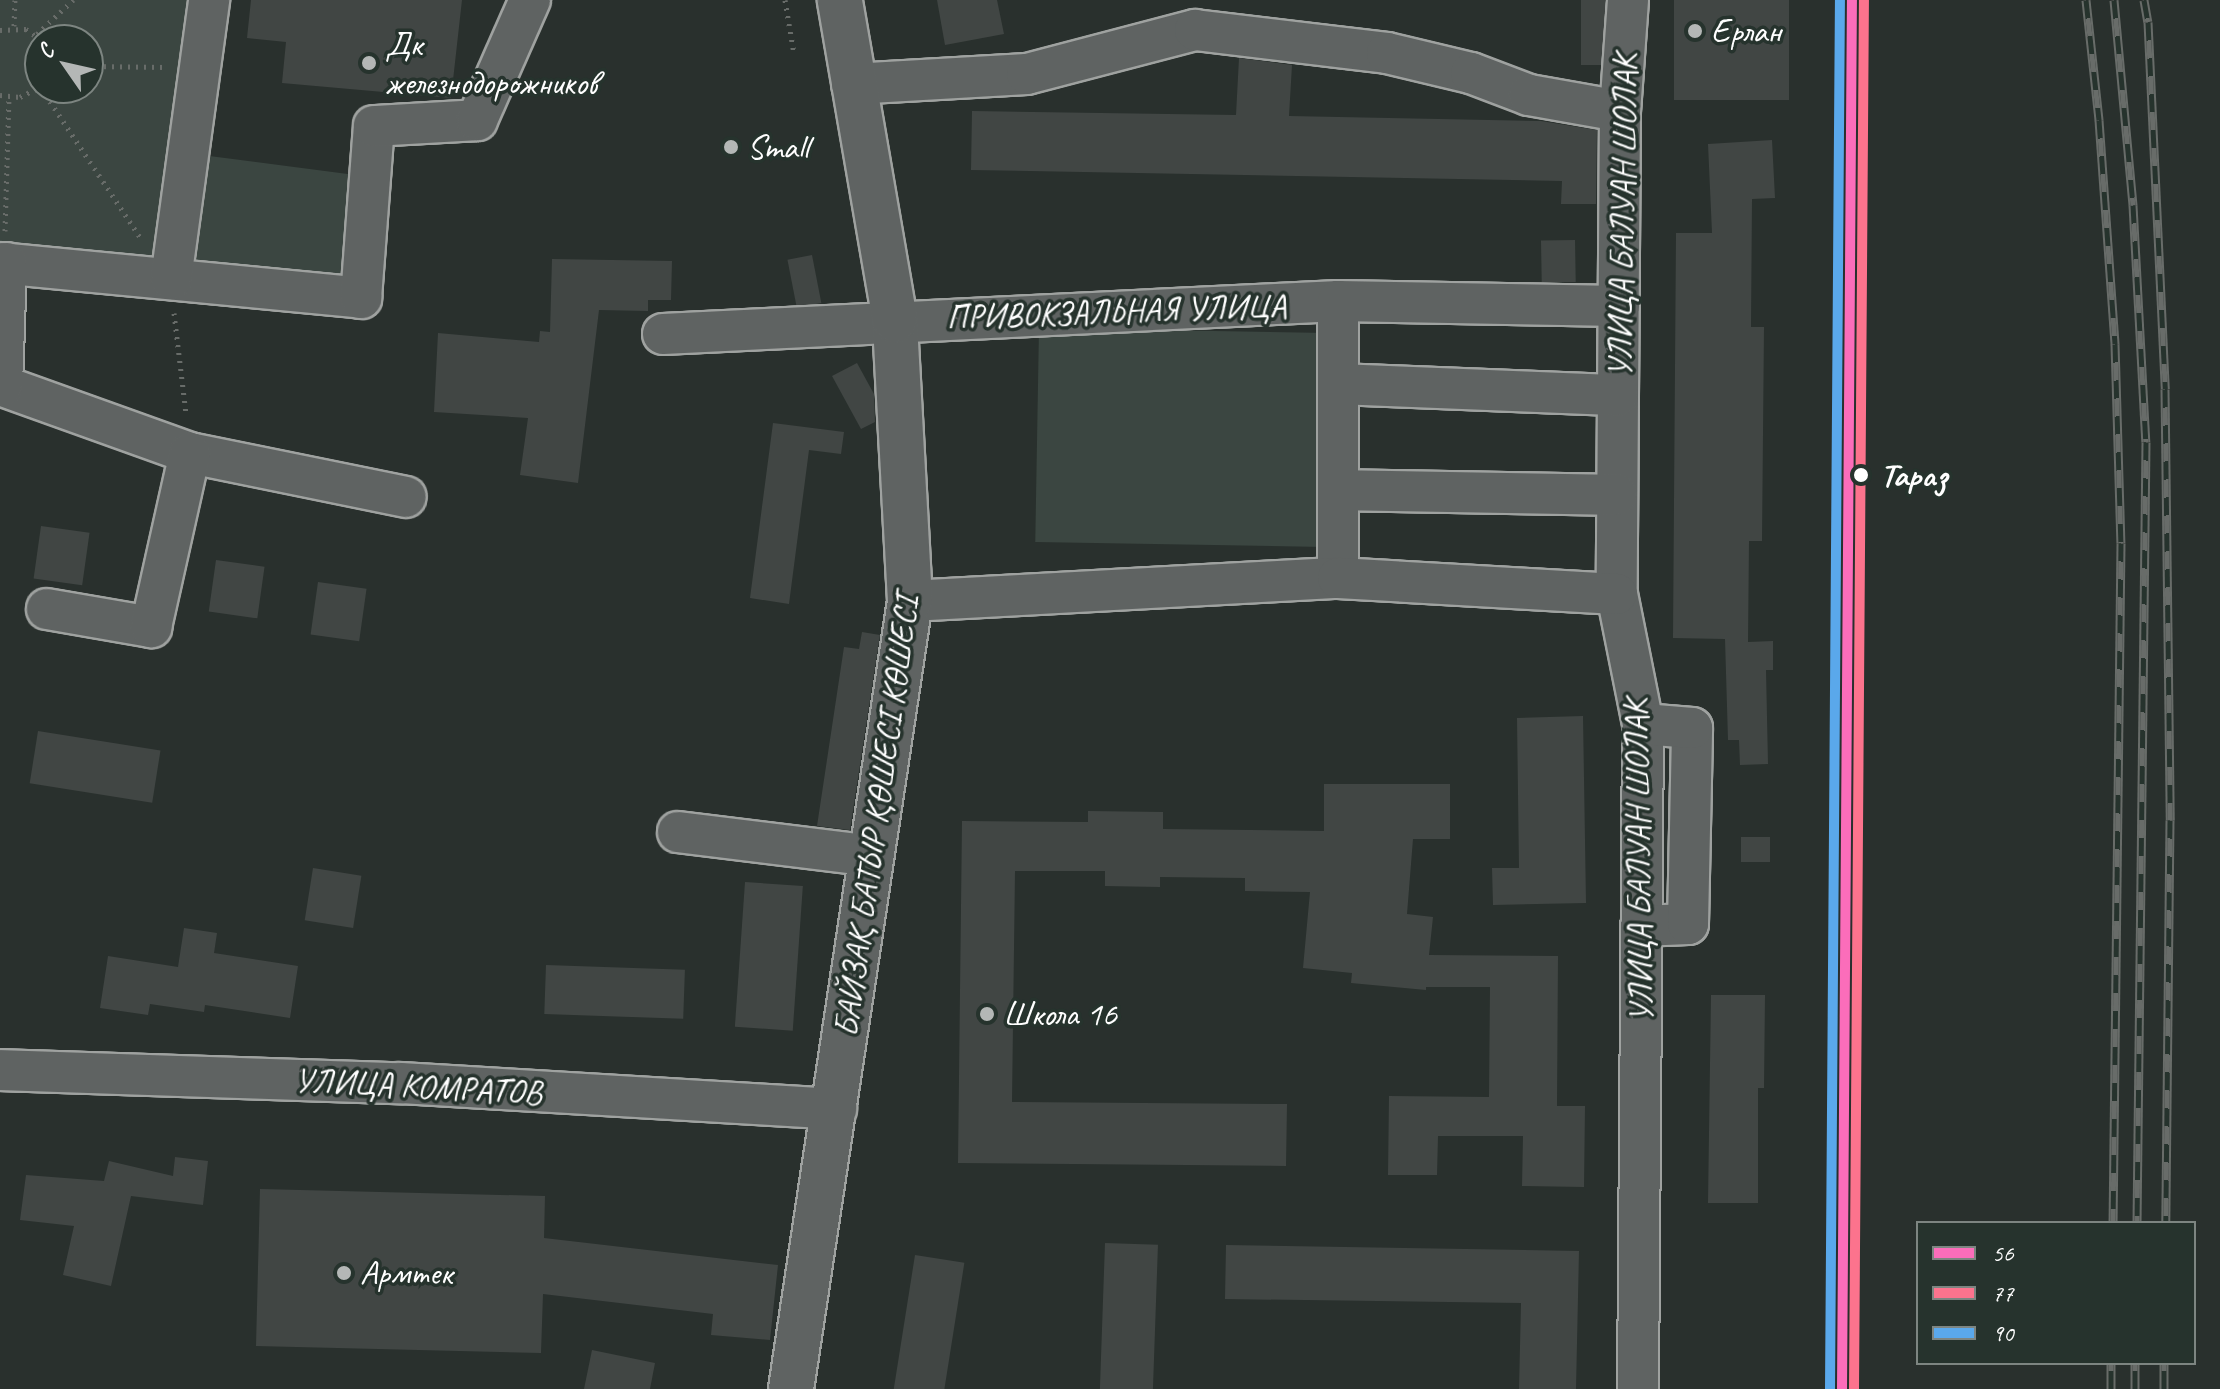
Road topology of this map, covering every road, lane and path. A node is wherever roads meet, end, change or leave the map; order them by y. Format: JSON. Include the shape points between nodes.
{"nodes":[{"id":1,"x":15,"y":0,"type":"edge"},
{"id":2,"x":73,"y":0,"type":"edge"},
{"id":3,"x":209,"y":0,"type":"edge"},
{"id":4,"x":530,"y":0,"type":"edge"},
{"id":5,"x":785,"y":0,"type":"edge"},
{"id":6,"x":840,"y":0,"type":"edge"},
{"id":7,"x":1628,"y":0,"type":"edge"},
{"id":8,"x":51,"y":24,"type":"edge"},
{"id":9,"x":14,"y":26,"type":"junction"},
{"id":10,"x":0,"y":30,"type":"edge"},
{"id":11,"x":24,"y":30,"type":"edge"},
{"id":12,"x":794,"y":54,"type":"dead end"},
{"id":13,"x":104,"y":66,"type":"edge"},
{"id":14,"x":200,"y":67,"type":"junction"},
{"id":15,"x":852,"y":84,"type":"junction"},
{"id":16,"x":0,"y":95,"type":"edge"},
{"id":17,"x":24,"y":95,"type":"edge"},
{"id":18,"x":9,"y":98,"type":"junction"},
{"id":19,"x":53,"y":104,"type":"edge"},
{"id":20,"x":1620,"y":111,"type":"junction"},
{"id":21,"x":4,"y":254,"type":"edge"},
{"id":22,"x":171,"y":279,"type":"junction"},
{"id":23,"x":1338,"y":301,"type":"junction"},
{"id":24,"x":1619,"y":306,"type":"junction"},
{"id":25,"x":895,"y":320,"type":"junction"},
{"id":26,"x":663,"y":334,"type":"dead end"},
{"id":27,"x":1339,"y":384,"type":"junction"},
{"id":28,"x":1,"y":386,"type":"edge"},
{"id":29,"x":1618,"y":395,"type":"junction"},
{"id":30,"x":190,"y":453,"type":"junction"},
{"id":31,"x":1339,"y":490,"type":"junction"},
{"id":32,"x":1617,"y":495,"type":"junction"},
{"id":33,"x":406,"y":497,"type":"dead end"},
{"id":34,"x":1338,"y":578,"type":"junction"},
{"id":35,"x":1617,"y":594,"type":"junction"},
{"id":36,"x":910,"y":601,"type":"junction"},
{"id":37,"x":47,"y":609,"type":"dead end"},
{"id":38,"x":678,"y":832,"type":"dead end"},
{"id":39,"x":873,"y":856,"type":"junction"},
{"id":40,"x":0,"y":1070,"type":"edge"},
{"id":41,"x":836,"y":1109,"type":"junction"},
{"id":42,"x":791,"y":1389,"type":"edge"},
{"id":43,"x":1638,"y":1389,"type":"edge"}],
"edges":[{"from":1,"to":9,"type":"path"},
{"from":2,"to":8,"type":"path"},
{"from":3,"to":14,"type":"street"},
{"from":4,"to":22,"type":"street","via":[[477,120],[374,126],[361,298]]},
{"from":5,"to":12,"type":"path"},
{"from":6,"to":15,"type":"main road","name":"БАЙЗАҚ БАТЫР ҚӨШЕСІ КӨШЕСІ"},
{"from":7,"to":20,"type":"street","name":"УЛИЦА БАЛУАН ШОЛАК"},
{"from":9,"to":10,"type":"path"},
{"from":9,"to":11,"type":"path"},
{"from":13,"to":14,"type":"path"},
{"from":14,"to":22,"type":"street"},
{"from":15,"to":20,"type":"street","via":[[1027,74],[1195,30],[1387,53],[1471,73],[1529,95]]},
{"from":15,"to":25,"type":"main road","name":"БАЙЗАҚ БАТЫР ҚӨШЕСІ КӨШЕСІ"},
{"from":16,"to":18,"type":"path"},
{"from":17,"to":18,"type":"path"},
{"from":18,"to":21,"type":"path"},
{"from":19,"to":22,"type":"path"},
{"from":20,"to":24,"type":"street","name":"УЛИЦА БАЛУАН ШОЛАК"},
{"from":21,"to":22,"type":"street"},
{"from":21,"to":28,"type":"street"},
{"from":22,"to":30,"type":"path"},
{"from":23,"to":24,"type":"street","name":"ПРИВОКЗАЛЬНАЯ УЛИЦА"},
{"from":23,"to":25,"type":"street","name":"ПРИВОКЗАЛЬНАЯ УЛИЦА"},
{"from":23,"to":27,"type":"street"},
{"from":24,"to":29,"type":"street","name":"УЛИЦА БАЛУАН ШОЛАК"},
{"from":25,"to":26,"type":"street","name":"ПРИВОКЗАЛЬНАЯ УЛИЦА"},
{"from":25,"to":36,"type":"main road","name":"БАЙЗАҚ БАТЫР ҚӨШЕСІ КӨШЕСІ"},
{"from":27,"to":29,"type":"street"},
{"from":27,"to":31,"type":"street"},
{"from":28,"to":30,"type":"street"},
{"from":29,"to":32,"type":"street","name":"УЛИЦА БАЛУАН ШОЛАК"},
{"from":30,"to":33,"type":"street"},
{"from":30,"to":37,"type":"street","via":[[151,627]]},
{"from":31,"to":32,"type":"street"},
{"from":31,"to":34,"type":"street"},
{"from":32,"to":35,"type":"street","name":"УЛИЦА БАЛУАН ШОЛАК"},
{"from":34,"to":35,"type":"street"},
{"from":34,"to":36,"type":"street"},
{"from":35,"to":43,"type":"street","name":"УЛИЦА БАЛУАН ШОЛАК","via":[[1643,724]]},
{"from":36,"to":39,"type":"main road","name":"БАЙЗАҚ БАТЫР ҚӨШЕСІ КӨШЕСІ"},
{"from":38,"to":39,"type":"street"},
{"from":39,"to":41,"type":"main road","name":"БАЙЗАҚ БАТЫР ҚӨШЕСІ КӨШЕСІ"},
{"from":40,"to":41,"type":"street","name":"УЛИЦА КОМРАТОВ","via":[[400,1083]]},
{"from":41,"to":42,"type":"main road","name":"БАЙЗАҚ БАТЫР ҚӨШЕСІ КӨШЕСІ"}]}
